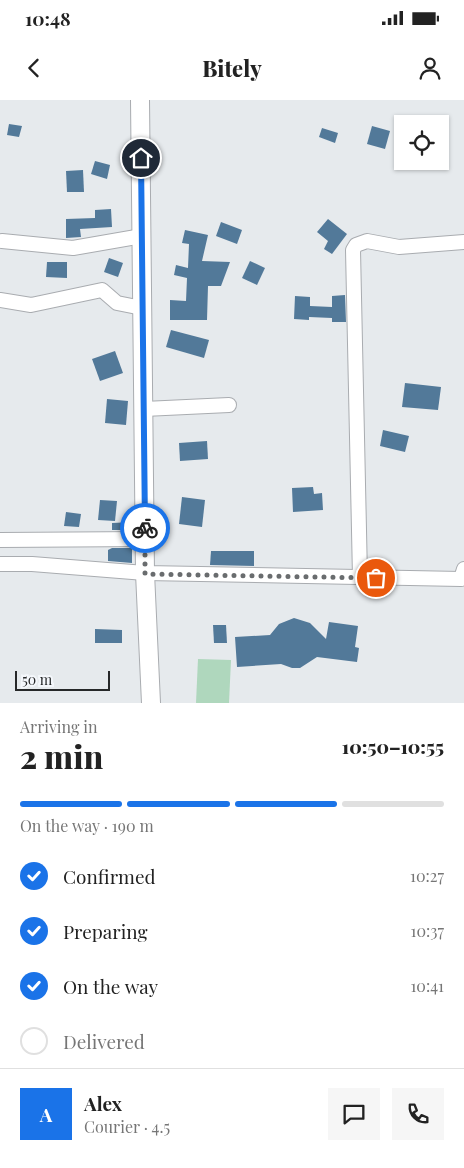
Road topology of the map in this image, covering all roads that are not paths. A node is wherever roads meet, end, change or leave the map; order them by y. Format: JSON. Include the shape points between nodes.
{"nodes":[{"id":1,"x":140,"y":100,"type":"edge"},
{"id":2,"x":142,"y":236,"type":"junction"},
{"id":3,"x":2,"y":241,"type":"dead end"},
{"id":4,"x":464,"y":242,"type":"edge"},
{"id":5,"x":0,"y":300,"type":"edge"},
{"id":6,"x":142,"y":308,"type":"junction"},
{"id":7,"x":229,"y":405,"type":"dead end"},
{"id":8,"x":144,"y":409,"type":"junction"},
{"id":9,"x":145,"y":539,"type":"junction"},
{"id":10,"x":0,"y":540,"type":"edge"},
{"id":11,"x":0,"y":564,"type":"edge"},
{"id":12,"x":464,"y":569,"type":"edge"},
{"id":13,"x":145,"y":574,"type":"junction"},
{"id":14,"x":360,"y":577,"type":"junction"},
{"id":15,"x":151,"y":703,"type":"edge"}],
"edges":[{"from":1,"to":2,"type":"main road"},
{"from":2,"to":3,"type":"street","via":[[73,248]]},
{"from":2,"to":6,"type":"main road"},
{"from":4,"to":14,"type":"street","via":[[399,248],[367,241],[354,250]]},
{"from":5,"to":6,"type":"street","via":[[31,305],[102,290],[117,303]]},
{"from":6,"to":8,"type":"main road"},
{"from":7,"to":8,"type":"street"},
{"from":8,"to":9,"type":"main road"},
{"from":9,"to":10,"type":"street"},
{"from":9,"to":13,"type":"main road"},
{"from":11,"to":13,"type":"street"},
{"from":12,"to":14,"type":"street","via":[[461,579]]},
{"from":13,"to":14,"type":"street"},
{"from":13,"to":15,"type":"main road"}]}
